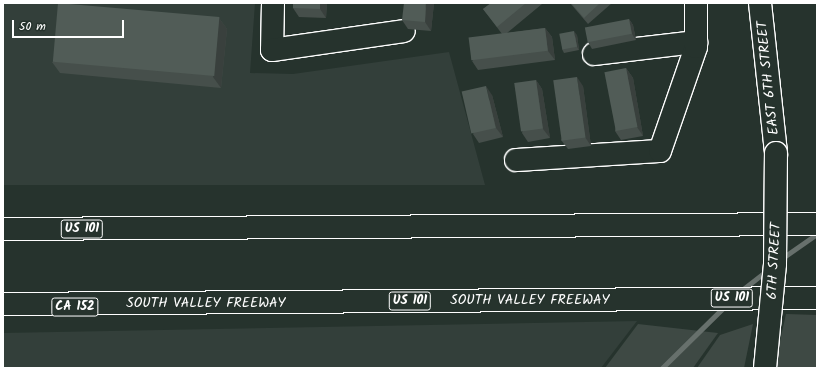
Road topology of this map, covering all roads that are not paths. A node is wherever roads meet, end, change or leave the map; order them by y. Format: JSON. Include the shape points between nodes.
{"nodes":[{"id":1,"x":274,"y":3,"type":"edge"},
{"id":2,"x":696,"y":3,"type":"edge"},
{"id":3,"x":760,"y":3,"type":"edge"},
{"id":4,"x":404,"y":31,"type":"edge"},
{"id":5,"x":696,"y":42,"type":"junction"},
{"id":6,"x":594,"y":54,"type":"dead end"},
{"id":7,"x":776,"y":153,"type":"joint"},
{"id":8,"x":516,"y":160,"type":"dead end"},
{"id":9,"x":817,"y":224,"type":"edge"},
{"id":10,"x":3,"y":229,"type":"edge"},
{"id":11,"x":817,"y":298,"type":"edge"},
{"id":12,"x":148,"y":303,"type":"junction"},
{"id":13,"x":3,"y":304,"type":"edge"},
{"id":14,"x":3,"y":311,"type":"edge"},
{"id":15,"x":765,"y":368,"type":"edge"}],
"edges":[{"from":1,"to":4,"type":"main road","via":[[272,50]]},
{"from":2,"to":5,"type":"main road"},
{"from":3,"to":7,"type":"main road","name":"EAST 6TH STREET"},
{"from":5,"to":6,"type":"main road"},
{"from":5,"to":8,"type":"main road","via":[[660,151]]},
{"from":7,"to":15,"type":"main road","name":"6TH STREET","bridge":true,"via":[[775,264]]},
{"from":9,"to":10,"type":"main road","number":"US 101"},
{"from":11,"to":12,"type":"main road","name":"SOUTH VALLEY FREEWAY","number":"US 101"},
{"from":12,"to":13,"type":"main road","name":"SOUTH VALLEY FREEWAY","number":"US 101"},
{"from":12,"to":14,"type":"main road","number":"CA 152"}]}
